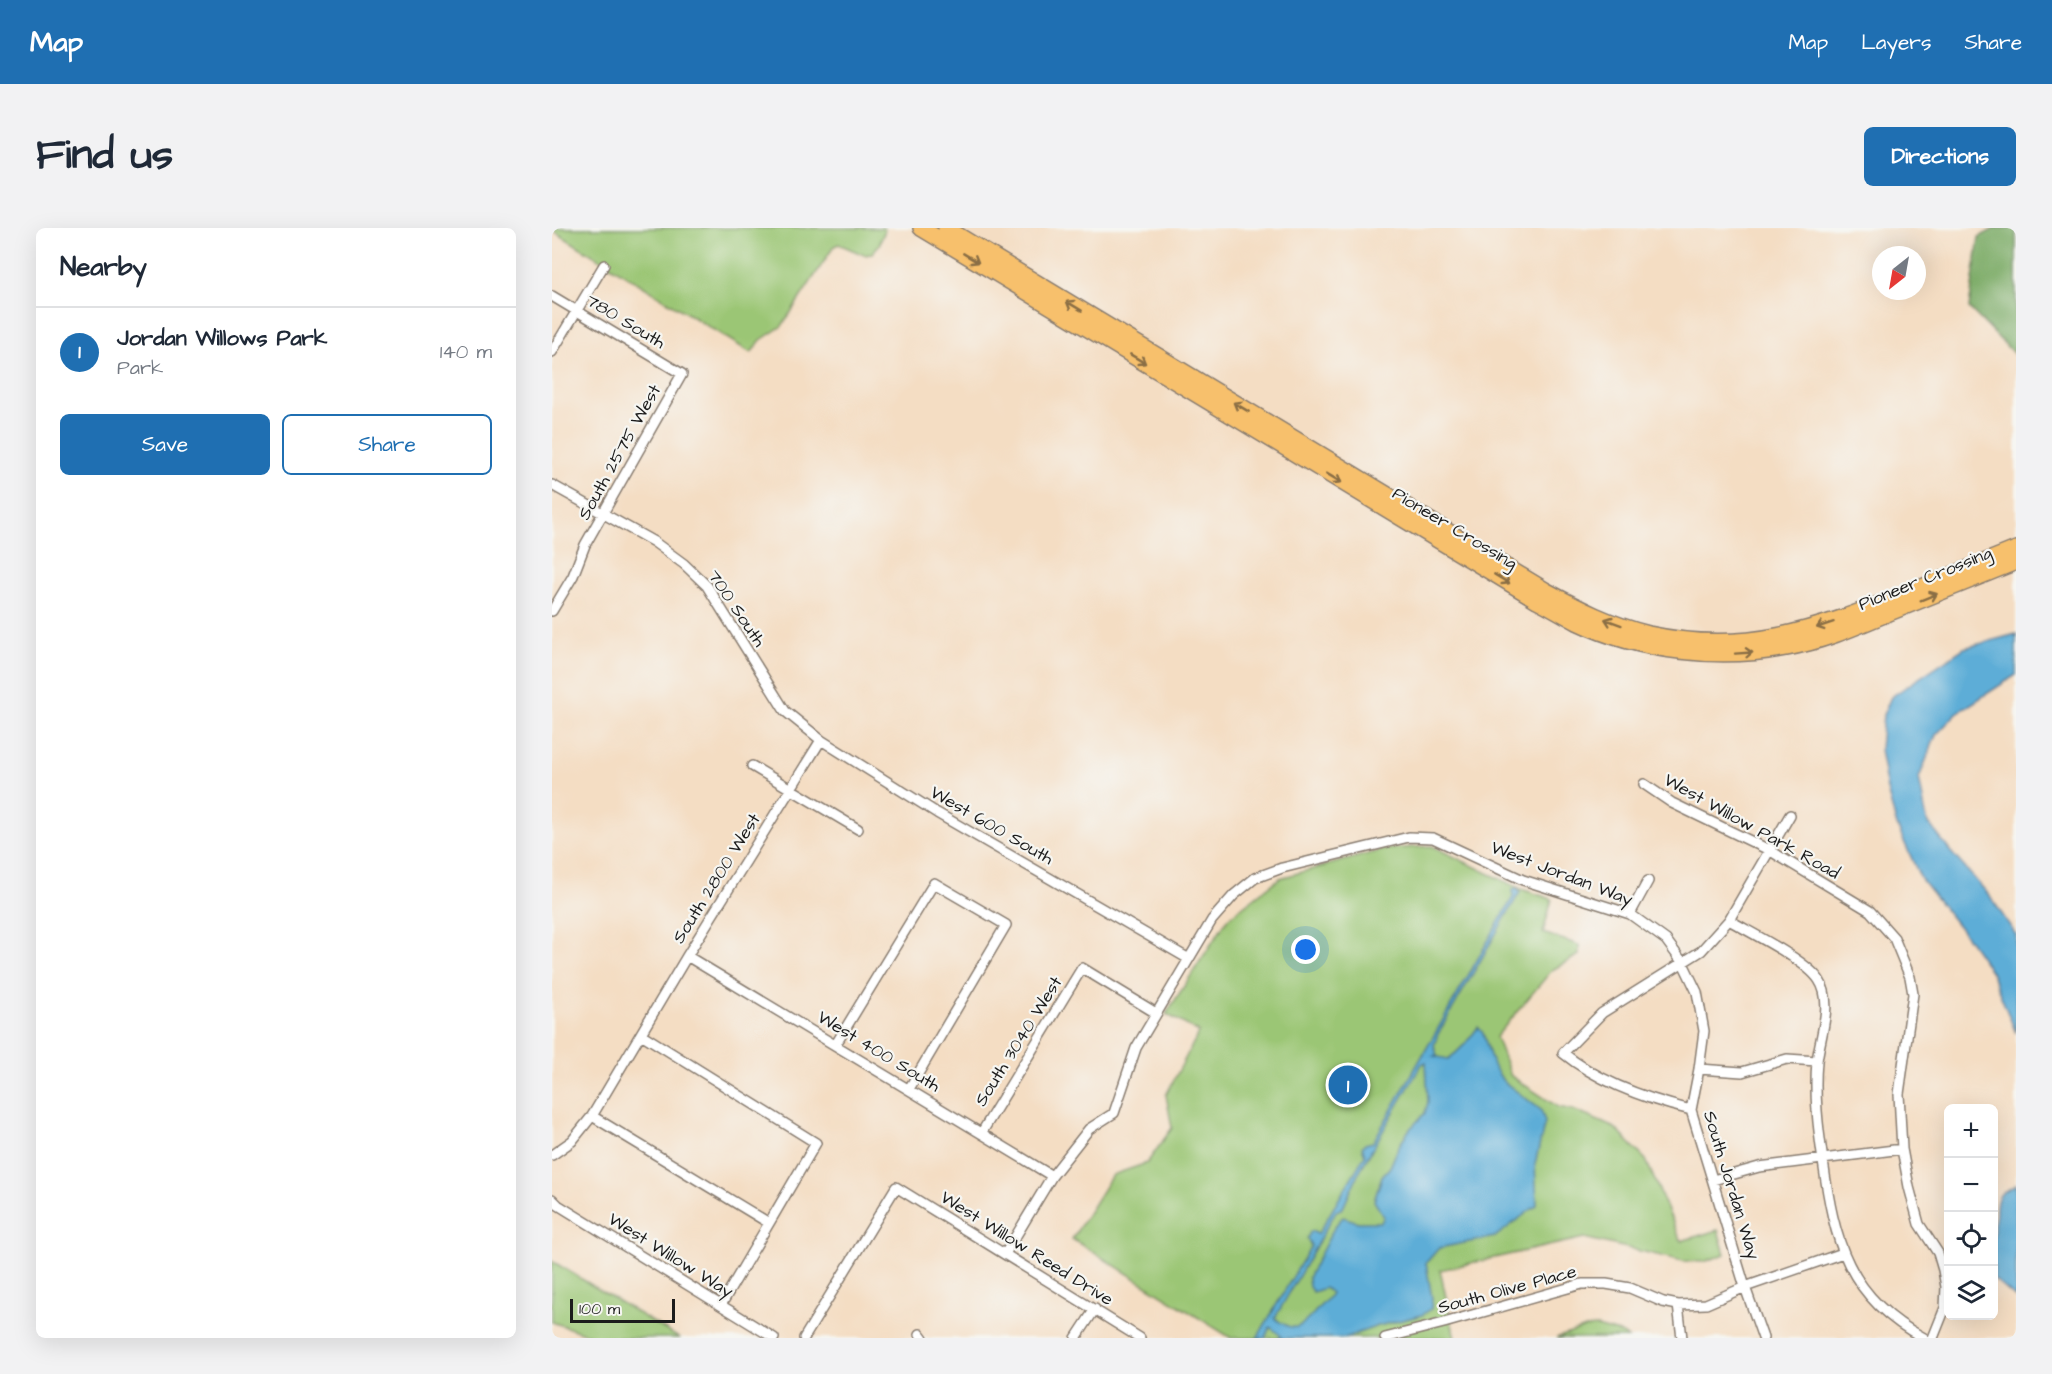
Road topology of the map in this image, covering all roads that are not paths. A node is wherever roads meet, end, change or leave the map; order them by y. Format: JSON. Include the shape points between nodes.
{"nodes":[{"id":1,"x":921,"y":228,"type":"edge"},
{"id":2,"x":946,"y":228,"type":"edge"},
{"id":3,"x":604,"y":265,"type":"dead end"},
{"id":4,"x":552,"y":296,"type":"edge"},
{"id":5,"x":577,"y":310,"type":"junction"},
{"id":6,"x":552,"y":352,"type":"edge"},
{"id":7,"x":682,"y":374,"type":"joint"},
{"id":8,"x":552,"y":485,"type":"edge"},
{"id":9,"x":603,"y":515,"type":"junction"},
{"id":10,"x":2016,"y":549,"type":"edge"},
{"id":11,"x":2016,"y":562,"type":"edge"},
{"id":12,"x":552,"y":611,"type":"edge"},
{"id":13,"x":785,"y":711,"type":"joint"},
{"id":14,"x":820,"y":740,"type":"junction"},
{"id":15,"x":752,"y":766,"type":"dead end"},
{"id":16,"x":1644,"y":784,"type":"dead end"},
{"id":17,"x":790,"y":789,"type":"junction"},
{"id":18,"x":1790,"y":815,"type":"dead end"},
{"id":19,"x":858,"y":830,"type":"dead end"},
{"id":20,"x":1769,"y":850,"type":"junction"},
{"id":21,"x":1648,"y":881,"type":"dead end"},
{"id":22,"x":1630,"y":914,"type":"junction"},
{"id":23,"x":1729,"y":920,"type":"junction"},
{"id":24,"x":1666,"y":940,"type":"joint"},
{"id":25,"x":687,"y":956,"type":"junction"},
{"id":26,"x":1189,"y":958,"type":"junction"},
{"id":27,"x":1683,"y":963,"type":"junction"},
{"id":28,"x":1156,"y":1013,"type":"junction"},
{"id":29,"x":641,"y":1034,"type":"junction"},
{"id":30,"x":836,"y":1044,"type":"junction"},
{"id":31,"x":1817,"y":1061,"type":"junction"},
{"id":32,"x":1699,"y":1069,"type":"junction"},
{"id":33,"x":909,"y":1089,"type":"junction"},
{"id":34,"x":1691,"y":1110,"type":"junction"},
{"id":35,"x":592,"y":1116,"type":"junction"},
{"id":36,"x":982,"y":1132,"type":"junction"},
{"id":37,"x":1902,"y":1149,"type":"junction"},
{"id":38,"x":552,"y":1155,"type":"edge"},
{"id":39,"x":1822,"y":1159,"type":"junction"},
{"id":40,"x":1052,"y":1176,"type":"junction"},
{"id":41,"x":1713,"y":1180,"type":"junction"},
{"id":42,"x":552,"y":1199,"type":"edge"},
{"id":43,"x":769,"y":1222,"type":"junction"},
{"id":44,"x":1843,"y":1253,"type":"junction"},
{"id":45,"x":1005,"y":1254,"type":"junction"},
{"id":46,"x":1745,"y":1287,"type":"junction"},
{"id":47,"x":721,"y":1305,"type":"junction"},
{"id":48,"x":1678,"y":1305,"type":"junction"},
{"id":49,"x":1095,"y":1309,"type":"junction"},
{"id":50,"x":774,"y":1338,"type":"edge"},
{"id":51,"x":804,"y":1338,"type":"edge"},
{"id":52,"x":1076,"y":1338,"type":"edge"},
{"id":53,"x":1140,"y":1338,"type":"edge"},
{"id":54,"x":1385,"y":1338,"type":"edge"},
{"id":55,"x":1682,"y":1338,"type":"edge"},
{"id":56,"x":1763,"y":1338,"type":"edge"},
{"id":57,"x":1924,"y":1338,"type":"edge"},
{"id":58,"x":1933,"y":1338,"type":"edge"}],
"edges":[{"from":1,"to":11,"type":"highway","name":"Pioneer Crossing","one_way":true,"via":[[1537,600],[1610,635],[1679,651],[1737,654],[1787,648],[1845,631]]},
{"from":10,"to":2,"type":"highway","name":"Pioneer Crossing","one_way":true,"via":[[1842,619],[1785,636],[1712,642],[1648,633],[1583,611],[1545,590]]},
{"from":3,"to":5,"type":"street"},
{"from":4,"to":5,"type":"street","name":"780 South"},
{"from":5,"to":6,"type":"street"},
{"from":5,"to":7,"type":"street","name":"780 South"},
{"from":7,"to":9,"type":"street","name":"South 2575 West"},
{"from":8,"to":9,"type":"street","name":"700 South"},
{"from":9,"to":12,"type":"street","name":"South 2575 West"},
{"from":9,"to":13,"type":"street","name":"700 South","via":[[654,542],[707,586]]},
{"from":13,"to":14,"type":"street","name":"West 600 South"},
{"from":14,"to":17,"type":"street","name":"South 2800 West"},
{"from":14,"to":26,"type":"street","name":"West 600 South","via":[[937,813]]},
{"from":15,"to":17,"type":"street"},
{"from":16,"to":20,"type":"street","name":"West Willow Park Road"},
{"from":17,"to":19,"type":"street"},
{"from":17,"to":25,"type":"street","name":"South 2800 West"},
{"from":18,"to":20,"type":"street"},
{"from":20,"to":23,"type":"street"},
{"from":20,"to":37,"type":"street","name":"West Willow Park Road","via":[[1870,911],[1894,938],[1913,994],[1899,1094]]},
{"from":21,"to":22,"type":"street"},
{"from":22,"to":24,"type":"street","name":"West Jordan Way"},
{"from":22,"to":26,"type":"street","name":"West Jordan Way","via":[[1523,880],[1433,838],[1409,837],[1255,878],[1212,920]]},
{"from":23,"to":27,"type":"street","via":[[1701,951]]},
{"from":23,"to":31,"type":"street","via":[[1811,971],[1824,989],[1826,1001]]},
{"from":24,"to":27,"type":"street","name":"South Jordan Way"},
{"from":25,"to":29,"type":"street","name":"South 2800 West"},
{"from":25,"to":30,"type":"street","name":"West 400 South"},
{"from":26,"to":28,"type":"street"},
{"from":27,"to":32,"type":"street","name":"South Jordan Way","via":[[1697,992],[1704,1031]]},
{"from":27,"to":34,"type":"street","via":[[1602,1012],[1563,1053],[1582,1068],[1648,1099]]},
{"from":28,"to":36,"type":"street","name":"South 3040 West","via":[[1082,968]]},
{"from":28,"to":40,"type":"street","via":[[1136,1048],[1113,1113],[1089,1129]]},
{"from":29,"to":35,"type":"street","name":"South 2800 West"},
{"from":29,"to":43,"type":"street","via":[[816,1143]]},
{"from":30,"to":33,"type":"street","name":"West 400 South"},
{"from":30,"to":33,"type":"street","via":[[933,883],[1006,925]]},
{"from":31,"to":32,"type":"street","via":[[1787,1059],[1742,1072]]},
{"from":31,"to":39,"type":"street","via":[[1816,1109]]},
{"from":32,"to":34,"type":"street","name":"South Jordan Way"},
{"from":33,"to":36,"type":"street","name":"West 400 South"},
{"from":34,"to":41,"type":"street","name":"South Jordan Way"},
{"from":35,"to":38,"type":"street","name":"South 2800 West","via":[[572,1141]]},
{"from":35,"to":43,"type":"street"},
{"from":36,"to":40,"type":"street","name":"West 400 South"},
{"from":37,"to":39,"type":"street"},
{"from":37,"to":58,"type":"street","name":"West Willow Park Road","via":[[1919,1224],[1938,1253],[1946,1287],[1945,1308]]},
{"from":39,"to":41,"type":"street","via":[[1759,1167]]},
{"from":39,"to":44,"type":"street"},
{"from":40,"to":45,"type":"street"},
{"from":41,"to":46,"type":"street","name":"South Jordan Way"},
{"from":42,"to":47,"type":"street","name":"West Willow Way"},
{"from":43,"to":47,"type":"street"},
{"from":44,"to":46,"type":"street","name":"South Olive Place"},
{"from":44,"to":57,"type":"street","via":[[1875,1304],[1902,1327]]},
{"from":45,"to":49,"type":"street","name":"West Willow Reed Drive"},
{"from":45,"to":51,"type":"street","name":"West Willow Reed Drive","via":[[896,1187]]},
{"from":46,"to":48,"type":"street","name":"South Olive Place","via":[[1706,1304]]},
{"from":46,"to":56,"type":"street","name":"South Jordan Way"},
{"from":47,"to":50,"type":"street","name":"West Willow Way"},
{"from":48,"to":54,"type":"street","name":"South Olive Place","via":[[1630,1288],[1582,1284]]},
{"from":48,"to":55,"type":"street"},
{"from":49,"to":52,"type":"street"},
{"from":49,"to":53,"type":"street","name":"West Willow Reed Drive"}]}
